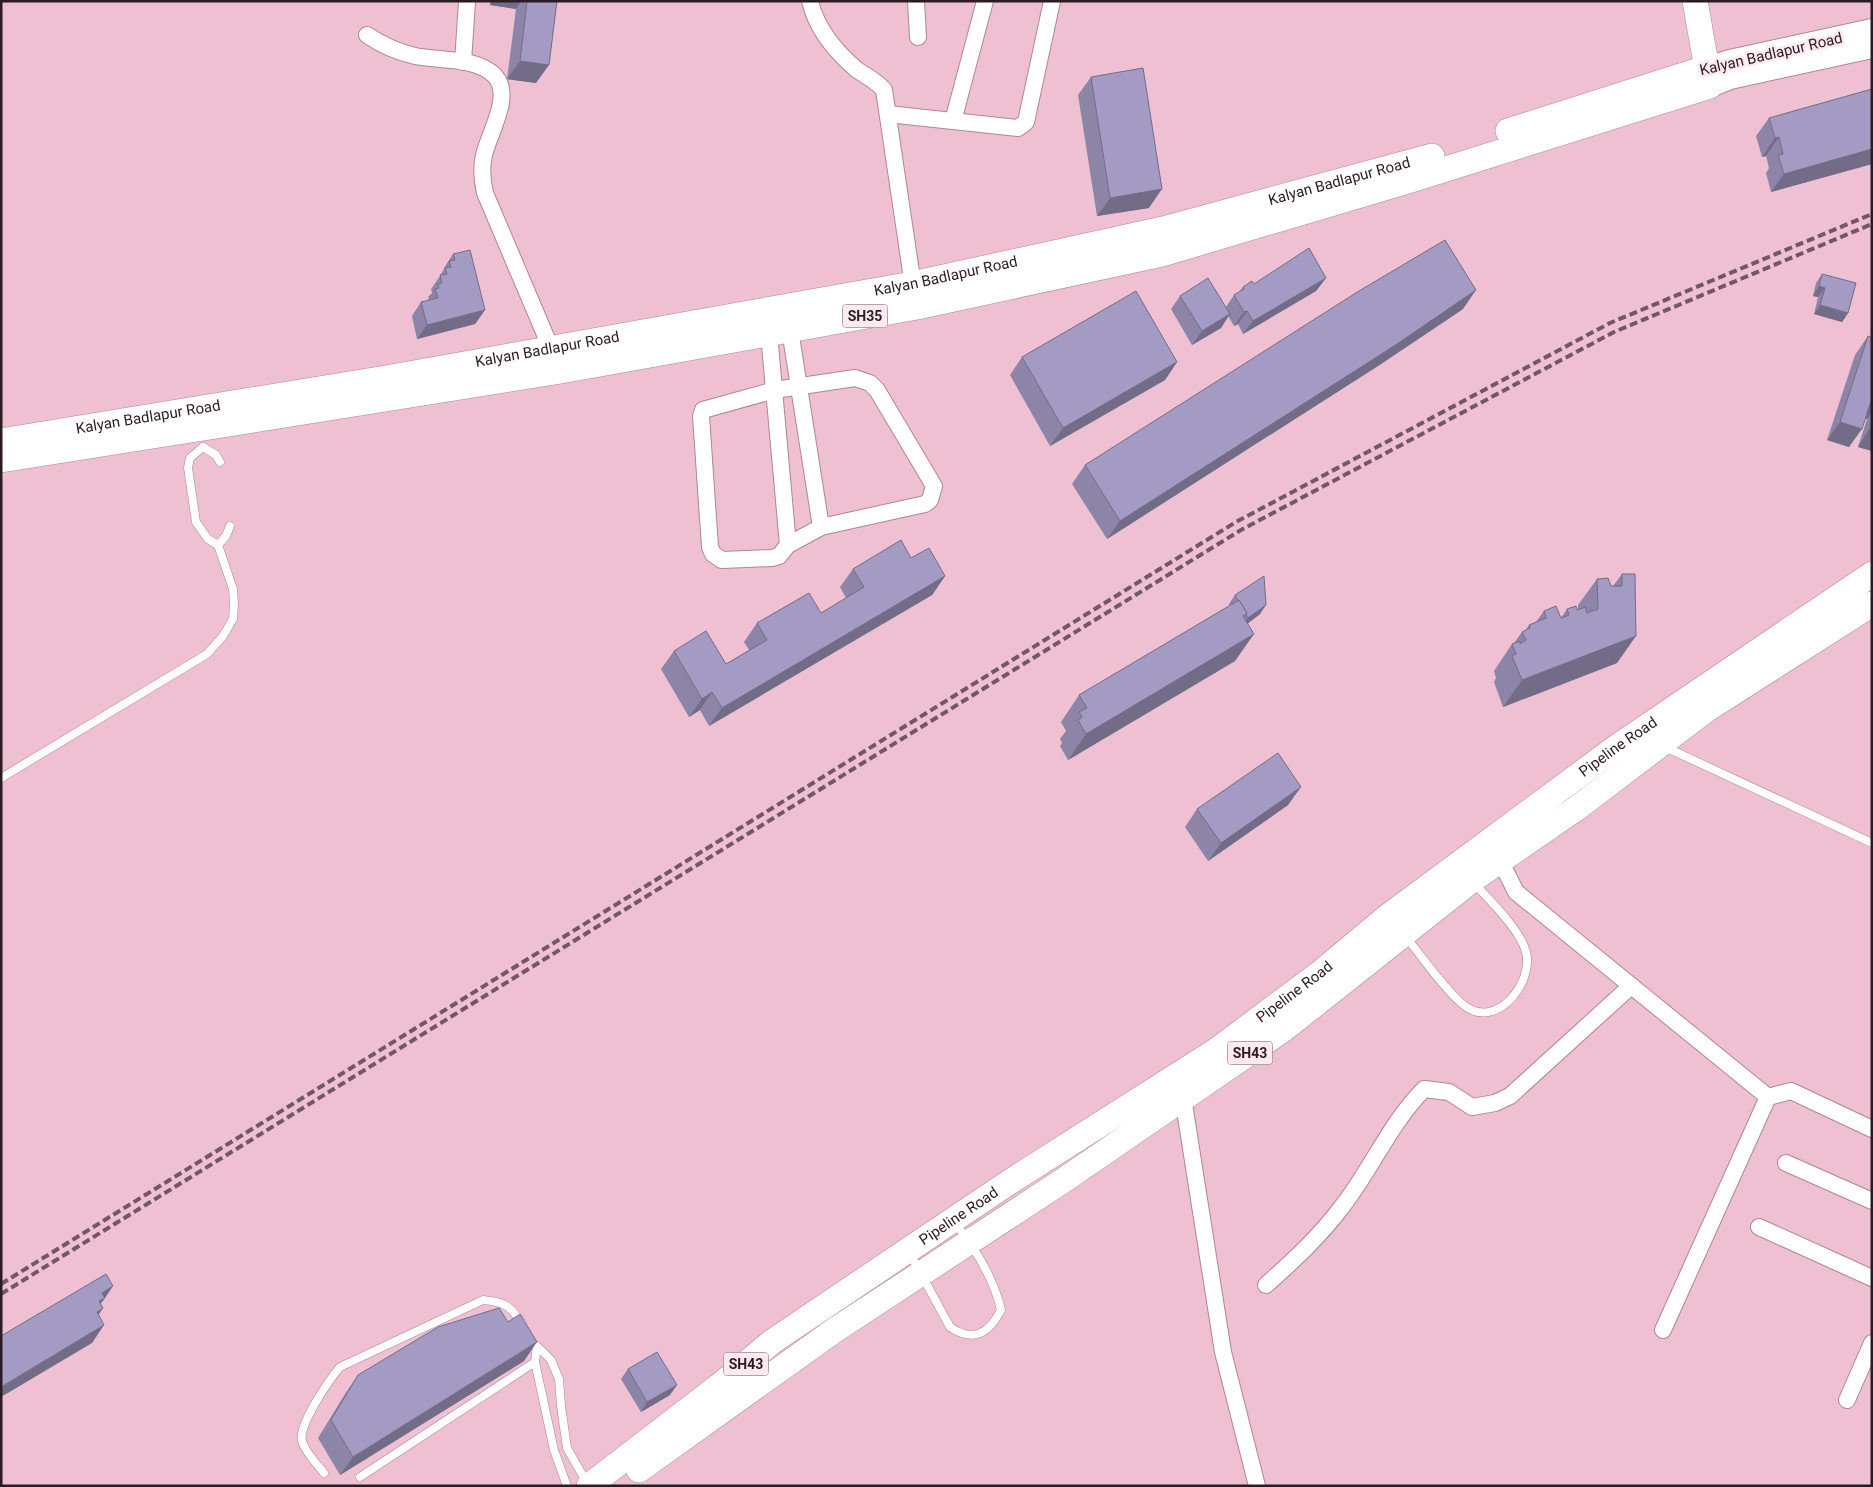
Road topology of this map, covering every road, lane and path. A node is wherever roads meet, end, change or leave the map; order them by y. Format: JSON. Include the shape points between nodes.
{"nodes":[{"id":1,"x":467,"y":1,"type":"edge"},
{"id":2,"x":810,"y":1,"type":"edge"},
{"id":3,"x":916,"y":1,"type":"edge"},
{"id":4,"x":985,"y":1,"type":"edge"},
{"id":5,"x":1052,"y":1,"type":"edge"},
{"id":6,"x":1695,"y":1,"type":"edge"},
{"id":7,"x":1872,"y":30,"type":"edge"},
{"id":8,"x":367,"y":35,"type":"dead end"},
{"id":9,"x":918,"y":37,"type":"dead end"},
{"id":10,"x":1872,"y":47,"type":"edge"},
{"id":11,"x":464,"y":62,"type":"junction"},
{"id":12,"x":1708,"y":77,"type":"junction"},
{"id":13,"x":888,"y":114,"type":"junction"},
{"id":14,"x":953,"y":121,"type":"junction"},
{"id":15,"x":915,"y":295,"type":"junction"},
{"id":16,"x":780,"y":332,"type":"junction"},
{"id":17,"x":551,"y":349,"type":"junction"},
{"id":18,"x":561,"y":372,"type":"junction"},
{"id":19,"x":797,"y":386,"type":"junction"},
{"id":20,"x":387,"y":388,"type":"junction"},
{"id":21,"x":775,"y":390,"type":"junction"},
{"id":22,"x":210,"y":426,"type":"junction"},
{"id":23,"x":1,"y":441,"type":"edge"},
{"id":24,"x":1,"y":460,"type":"edge"},
{"id":25,"x":220,"y":462,"type":"dead end"},
{"id":26,"x":230,"y":526,"type":"dead end"},
{"id":27,"x":821,"y":527,"type":"junction"},
{"id":28,"x":218,"y":545,"type":"junction"},
{"id":29,"x":788,"y":545,"type":"junction"},
{"id":30,"x":1872,"y":574,"type":"edge"},
{"id":31,"x":1872,"y":604,"type":"edge"},
{"id":32,"x":1653,"y":736,"type":"junction"},
{"id":33,"x":1,"y":778,"type":"edge"},
{"id":34,"x":1872,"y":843,"type":"edge"},
{"id":35,"x":1495,"y":851,"type":"junction"},
{"id":36,"x":1472,"y":880,"type":"junction"},
{"id":37,"x":1397,"y":925,"type":"junction"},
{"id":38,"x":1631,"y":986,"type":"junction"},
{"id":39,"x":1181,"y":1087,"type":"junction"},
{"id":40,"x":1768,"y":1098,"type":"junction"},
{"id":41,"x":1872,"y":1129,"type":"edge"},
{"id":42,"x":1786,"y":1163,"type":"dead end"},
{"id":43,"x":1872,"y":1201,"type":"edge"},
{"id":44,"x":953,"y":1221,"type":"junction"},
{"id":45,"x":1759,"y":1227,"type":"dead end"},
{"id":46,"x":970,"y":1242,"type":"junction"},
{"id":47,"x":908,"y":1251,"type":"junction"},
{"id":48,"x":921,"y":1274,"type":"junction"},
{"id":49,"x":1872,"y":1278,"type":"edge"},
{"id":50,"x":1266,"y":1285,"type":"dead end"},
{"id":51,"x":526,"y":1330,"type":"edge"},
{"id":52,"x":1663,"y":1330,"type":"dead end"},
{"id":53,"x":532,"y":1338,"type":"edge"},
{"id":54,"x":1872,"y":1343,"type":"edge"},
{"id":55,"x":537,"y":1346,"type":"junction"},
{"id":56,"x":535,"y":1362,"type":"junction"},
{"id":57,"x":723,"y":1396,"type":"junction"},
{"id":58,"x":1847,"y":1400,"type":"dead end"},
{"id":59,"x":324,"y":1473,"type":"dead end"},
{"id":60,"x":360,"y":1477,"type":"dead end"},
{"id":61,"x":567,"y":1486,"type":"edge"},
{"id":62,"x":589,"y":1486,"type":"edge"},
{"id":63,"x":616,"y":1486,"type":"edge"},
{"id":64,"x":1257,"y":1486,"type":"edge"}],
"edges":[{"from":1,"to":11,"type":"street"},
{"from":2,"to":13,"type":"street","via":[[821,29],[855,68],[884,90]]},
{"from":3,"to":9,"type":"street"},
{"from":4,"to":14,"type":"street"},
{"from":5,"to":14,"type":"street","via":[[1026,122],[1018,128]]},
{"from":6,"to":12,"type":"main road"},
{"from":7,"to":12,"type":"main road","name":"Kalyan Badlapur Road","via":[[1730,60]]},
{"from":8,"to":11,"type":"street","via":[[384,47],[415,56]]},
{"from":10,"to":12,"type":"main road","via":[[1730,78]]},
{"from":11,"to":17,"type":"street","via":[[491,72],[499,81],[503,95],[484,157],[482,177],[485,193]]},
{"from":12,"to":15,"type":"main road","name":"Kalyan Badlapur Road","number":"SH35","via":[[1411,180],[1162,254]]},
{"from":13,"to":14,"type":"street"},
{"from":13,"to":15,"type":"street"},
{"from":15,"to":16,"type":"main road","name":"Kalyan Badlapur Road","number":"SH35"},
{"from":15,"to":17,"type":"main road","name":"Kalyan Badlapur Road","number":"SH35"},
{"from":16,"to":18,"type":"main road","name":"Kalyan Badlapur Road","number":"SH35"},
{"from":16,"to":19,"type":"street"},
{"from":16,"to":21,"type":"street"},
{"from":17,"to":18,"type":"street"},
{"from":17,"to":20,"type":"main road","name":"Kalyan Badlapur Road","number":"SH35"},
{"from":18,"to":20,"type":"main road","name":"Kalyan Badlapur Road","number":"SH35"},
{"from":19,"to":21,"type":"street"},
{"from":19,"to":27,"type":"street"},
{"from":19,"to":27,"type":"street","via":[[855,378],[870,383],[934,486],[930,500],[925,504]]},
{"from":20,"to":22,"type":"main road","name":"Kalyan Badlapur Road","number":"SH35"},
{"from":21,"to":29,"type":"street"},
{"from":21,"to":29,"type":"street","via":[[706,409],[702,413],[710,547],[713,554],[722,560],[772,558],[779,556]]},
{"from":22,"to":23,"type":"main road","name":"Kalyan Badlapur Road","number":"SH35"},
{"from":22,"to":24,"type":"main road","name":"Kalyan Badlapur Road","number":"SH35"},
{"from":22,"to":25,"type":"lane"},
{"from":22,"to":28,"type":"lane","via":[[190,458],[188,468],[196,522],[208,539]]},
{"from":26,"to":28,"type":"lane"},
{"from":27,"to":29,"type":"street"},
{"from":28,"to":33,"type":"lane","via":[[233,589],[233,619],[207,654]]},
{"from":30,"to":32,"type":"main road","name":"Pipeline Road","number":"SH43"},
{"from":31,"to":32,"type":"main road","name":"Pipeline Road","number":"SH43","via":[[1706,710]]},
{"from":32,"to":34,"type":"lane"},
{"from":32,"to":35,"type":"main road","name":"Pipeline Road","number":"SH43","via":[[1577,808]]},
{"from":35,"to":36,"type":"main road","name":"Pipeline Road","number":"SH43"},
{"from":35,"to":37,"type":"main road","name":"Pipeline Road","number":"SH43"},
{"from":35,"to":38,"type":"street","via":[[1516,892]]},
{"from":36,"to":37,"type":"main road","name":"Pipeline Road","number":"SH43"},
{"from":36,"to":37,"type":"lane","via":[[1520,937],[1526,950],[1527,975],[1507,1003],[1492,1012],[1480,1012],[1465,1006]]},
{"from":37,"to":39,"type":"main road","name":"Pipeline Road","number":"SH43","via":[[1284,1030]]},
{"from":38,"to":40,"type":"street"},
{"from":38,"to":50,"type":"street","via":[[1510,1096],[1495,1103],[1472,1107],[1450,1092],[1424,1089],[1386,1135],[1342,1208],[1305,1251]]},
{"from":39,"to":44,"type":"main road","name":"Pipeline Road","number":"SH43","via":[[1008,1183]]},
{"from":39,"to":46,"type":"main road","name":"Pipeline Road","number":"SH43"},
{"from":39,"to":64,"type":"street","via":[[1223,1352]]},
{"from":40,"to":41,"type":"street","via":[[1791,1091]]},
{"from":40,"to":52,"type":"street"},
{"from":42,"to":43,"type":"street"},
{"from":44,"to":46,"type":"lane"},
{"from":44,"to":47,"type":"main road","name":"Pipeline Road","number":"SH43"},
{"from":45,"to":49,"type":"street"},
{"from":46,"to":48,"type":"main road","name":"Pipeline Road","number":"SH43"},
{"from":46,"to":48,"type":"lane","via":[[998,1294],[1001,1310],[993,1326],[975,1336],[961,1335],[950,1327]]},
{"from":47,"to":48,"type":"lane"},
{"from":47,"to":57,"type":"main road","name":"Pipeline Road","number":"SH43","via":[[773,1341]]},
{"from":48,"to":57,"type":"main road","name":"Pipeline Road","number":"SH43","via":[[835,1330]]},
{"from":51,"to":59,"type":"lane","via":[[512,1308],[497,1301],[483,1300],[340,1367],[328,1381],[302,1432],[303,1442]]},
{"from":53,"to":55,"type":"lane"},
{"from":54,"to":58,"type":"street"},
{"from":55,"to":56,"type":"lane"},
{"from":55,"to":62,"type":"lane","via":[[551,1360],[559,1379],[567,1448]]},
{"from":56,"to":60,"type":"lane"},
{"from":56,"to":61,"type":"lane","via":[[554,1450]]},
{"from":57,"to":62,"type":"main road","name":"Pipeline Road","number":"SH43"},
{"from":57,"to":63,"type":"main road","name":"Pipeline Road","number":"SH43"}]}
